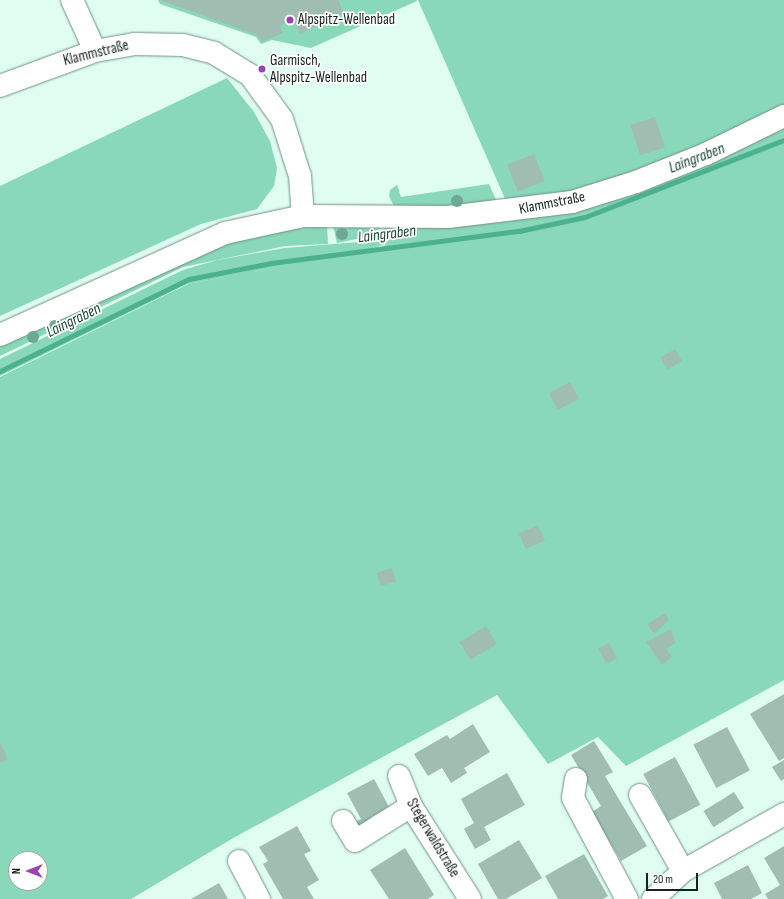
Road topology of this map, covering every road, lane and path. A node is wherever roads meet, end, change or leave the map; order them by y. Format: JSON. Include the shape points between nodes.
{"nodes":[{"id":1,"x":72,"y":0,"type":"edge"},
{"id":2,"x":95,"y":51,"type":"junction"},
{"id":3,"x":0,"y":86,"type":"edge"},
{"id":4,"x":784,"y":116,"type":"edge"},
{"id":5,"x":303,"y":216,"type":"junction"},
{"id":6,"x":0,"y":335,"type":"edge"},
{"id":7,"x":399,"y":776,"type":"dead end"},
{"id":8,"x":576,"y":779,"type":"dead end"},
{"id":9,"x":640,"y":795,"type":"dead end"},
{"id":10,"x":412,"y":806,"type":"junction"},
{"id":11,"x":784,"y":814,"type":"edge"},
{"id":12,"x":343,"y":821,"type":"dead end"},
{"id":13,"x":239,"y":861,"type":"dead end"},
{"id":14,"x":683,"y":871,"type":"junction"},
{"id":15,"x":468,"y":898,"type":"edge"},
{"id":16,"x":259,"y":899,"type":"edge"},
{"id":17,"x":627,"y":899,"type":"edge"},
{"id":18,"x":653,"y":899,"type":"edge"}],
"edges":[{"from":1,"to":2,"type":"street"},
{"from":2,"to":3,"type":"street","name":"Klammstraße"},
{"from":2,"to":5,"type":"street","name":"Klammstraße","via":[[135,44],[183,45],[214,53],[250,75],[282,119],[300,176]]},
{"from":4,"to":5,"type":"street","name":"Klammstraße","via":[[706,154],[636,182],[572,202],[448,217]]},
{"from":5,"to":6,"type":"street","name":"Klammstraße","via":[[225,233]]},
{"from":7,"to":10,"type":"street","name":"Stegerwaldstraße"},
{"from":8,"to":17,"type":"street","via":[[573,798]]},
{"from":9,"to":14,"type":"street"},
{"from":10,"to":12,"type":"street","via":[[356,840]]},
{"from":10,"to":15,"type":"street","name":"Stegerwaldstraße"},
{"from":11,"to":14,"type":"street"},
{"from":13,"to":16,"type":"street"},
{"from":14,"to":18,"type":"street"}]}
